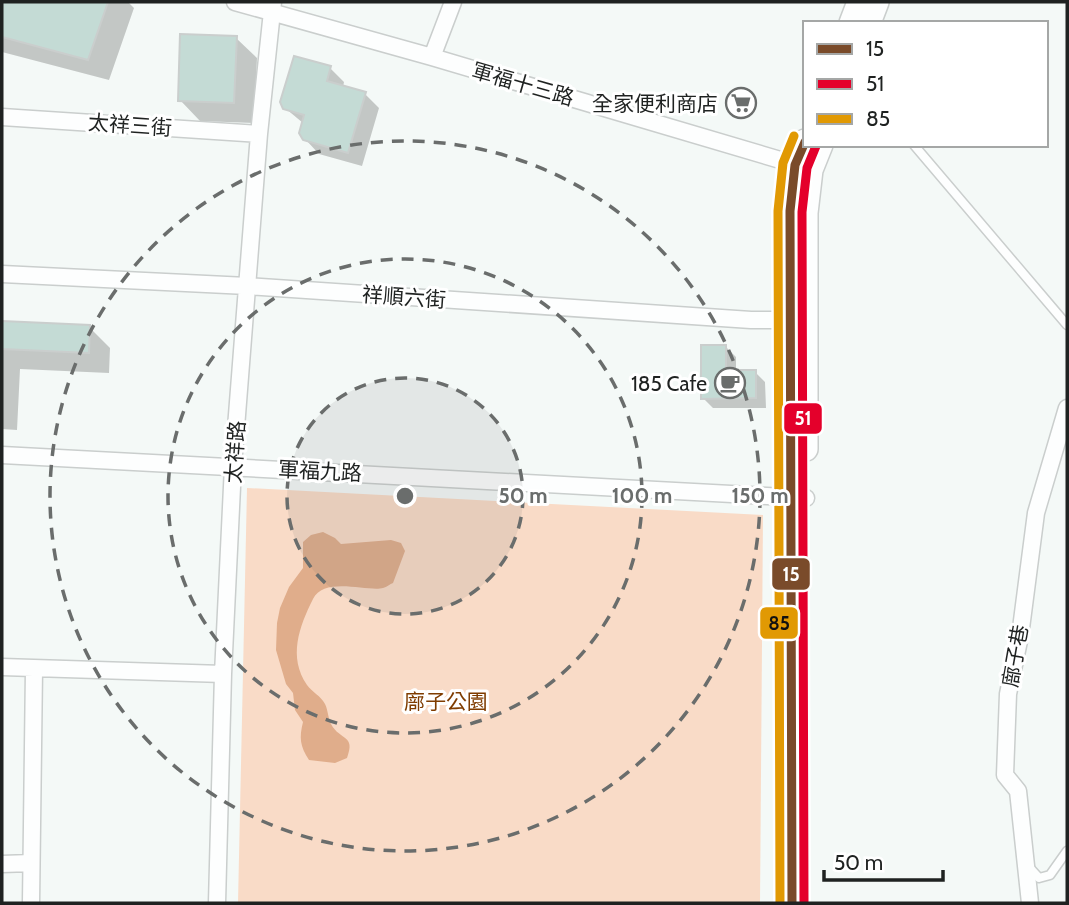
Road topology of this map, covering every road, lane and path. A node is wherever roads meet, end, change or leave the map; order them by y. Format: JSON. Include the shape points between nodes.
{"nodes":[{"id":1,"x":235,"y":2,"type":"edge"},
{"id":2,"x":453,"y":2,"type":"edge"},
{"id":3,"x":859,"y":2,"type":"edge"},
{"id":4,"x":877,"y":2,"type":"edge"},
{"id":5,"x":272,"y":7,"type":"edge"},
{"id":6,"x":852,"y":21,"type":"edge"},
{"id":7,"x":870,"y":21,"type":"edge"},
{"id":8,"x":432,"y":57,"type":"junction"},
{"id":9,"x":2,"y":117,"type":"edge"},
{"id":10,"x":259,"y":134,"type":"junction"},
{"id":11,"x":805,"y":147,"type":"edge"},
{"id":12,"x":819,"y":147,"type":"edge"},
{"id":13,"x":916,"y":147,"type":"edge"},
{"id":14,"x":803,"y":167,"type":"junction"},
{"id":15,"x":2,"y":274,"type":"edge"},
{"id":16,"x":247,"y":286,"type":"junction"},
{"id":17,"x":798,"y":320,"type":"junction"},
{"id":18,"x":1067,"y":325,"type":"edge"},
{"id":19,"x":1067,"y":408,"type":"edge"},
{"id":20,"x":2,"y":454,"type":"edge"},
{"id":21,"x":233,"y":466,"type":"junction"},
{"id":22,"x":799,"y":498,"type":"junction"},
{"id":23,"x":2,"y":667,"type":"edge"},
{"id":24,"x":34,"y":669,"type":"junction"},
{"id":25,"x":223,"y":674,"type":"junction"},
{"id":26,"x":1067,"y":851,"type":"edge"},
{"id":27,"x":31,"y":863,"type":"junction"},
{"id":28,"x":1024,"y":863,"type":"junction"},
{"id":29,"x":2,"y":864,"type":"edge"},
{"id":30,"x":31,"y":903,"type":"edge"},
{"id":31,"x":217,"y":903,"type":"edge"},
{"id":32,"x":792,"y":903,"type":"edge"},
{"id":33,"x":806,"y":903,"type":"edge"},
{"id":34,"x":1030,"y":903,"type":"edge"}],
"edges":[{"from":1,"to":5,"type":"street","name":"軍福十三路"},
{"from":2,"to":8,"type":"street"},
{"from":3,"to":6,"type":"main road"},
{"from":4,"to":7,"type":"main road"},
{"from":5,"to":8,"type":"street","name":"軍福十三路"},
{"from":5,"to":10,"type":"street","name":"太祥路"},
{"from":8,"to":14,"type":"street","name":"軍福十三路"},
{"from":9,"to":10,"type":"street","name":"太祥三街"},
{"from":10,"to":16,"type":"street","name":"太祥路"},
{"from":11,"to":14,"type":"main road"},
{"from":12,"to":14,"type":"main road"},
{"from":13,"to":18,"type":"lane"},
{"from":14,"to":17,"type":"main road","via":[[806,213]]},
{"from":15,"to":16,"type":"street","name":"祥順六街"},
{"from":16,"to":17,"type":"street","name":"祥順六街"},
{"from":16,"to":21,"type":"street","name":"太祥路"},
{"from":17,"to":22,"type":"main road"},
{"from":19,"to":28,"type":"street","name":"廍子巷","via":[[1036,513],[1008,694],[1005,775],[1018,791]]},
{"from":20,"to":21,"type":"street","name":"軍福九路"},
{"from":21,"to":22,"type":"street","name":"軍福九路"},
{"from":21,"to":25,"type":"street","name":"太祥路"},
{"from":22,"to":32,"type":"main road"},
{"from":22,"to":33,"type":"main road"},
{"from":23,"to":24,"type":"street"},
{"from":24,"to":25,"type":"street"},
{"from":24,"to":27,"type":"street"},
{"from":25,"to":31,"type":"street","name":"太祥路"},
{"from":26,"to":28,"type":"lane","via":[[1050,875],[1039,878]]},
{"from":27,"to":29,"type":"street"},
{"from":27,"to":30,"type":"street"},
{"from":28,"to":34,"type":"street","name":"廍子巷"}]}
